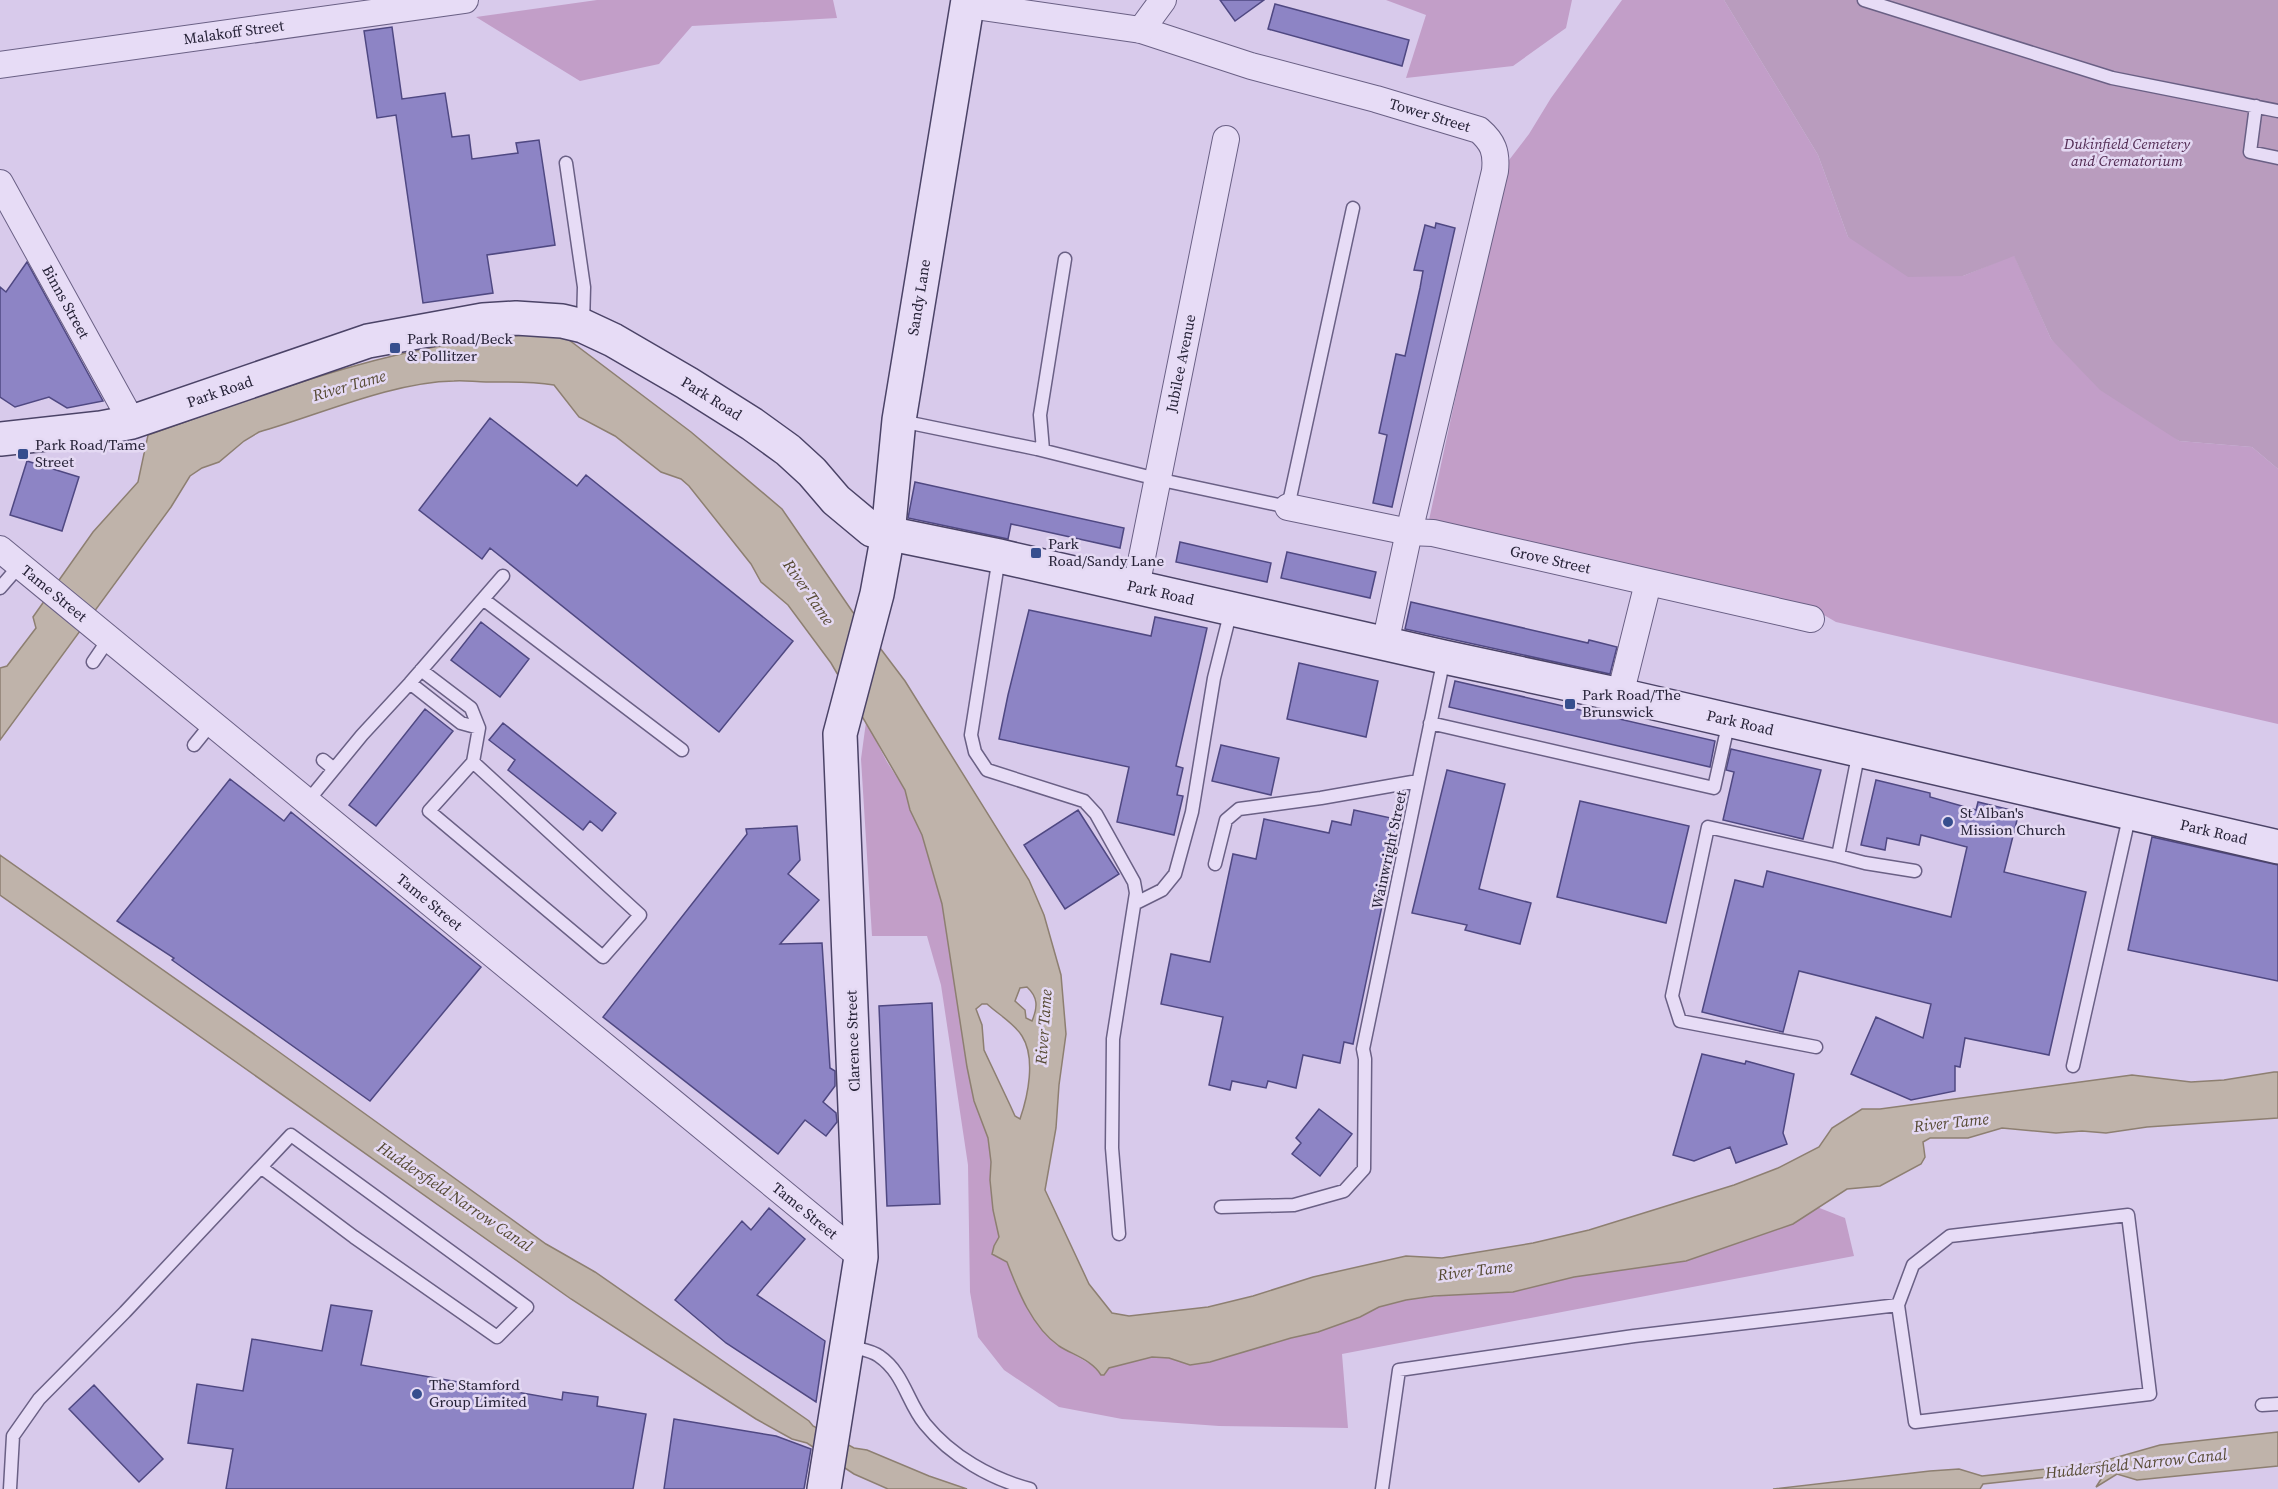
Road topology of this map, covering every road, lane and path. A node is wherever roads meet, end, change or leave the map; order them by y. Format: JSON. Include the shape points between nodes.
{"nodes":[{"id":1,"x":465,"y":0,"type":"edge"},
{"id":2,"x":1163,"y":0,"type":"edge"},
{"id":3,"x":1864,"y":0,"type":"edge"},
{"id":4,"x":968,"y":2,"type":"edge"},
{"id":5,"x":1141,"y":30,"type":"junction"},
{"id":6,"x":0,"y":65,"type":"edge"},
{"id":7,"x":2256,"y":106,"type":"junction"},
{"id":8,"x":2278,"y":111,"type":"edge"},
{"id":9,"x":1226,"y":139,"type":"dead end"},
{"id":10,"x":2278,"y":158,"type":"edge"},
{"id":11,"x":566,"y":163,"type":"dead end"},
{"id":12,"x":0,"y":183,"type":"edge"},
{"id":13,"x":1353,"y":208,"type":"dead end"},
{"id":14,"x":1065,"y":259,"type":"dead end"},
{"id":15,"x":583,"y":327,"type":"junction"},
{"id":16,"x":900,"y":420,"type":"junction"},
{"id":17,"x":132,"y":422,"type":"junction"},
{"id":18,"x":0,"y":440,"type":"edge"},
{"id":19,"x":1043,"y":450,"type":"junction"},
{"id":20,"x":1157,"y":479,"type":"junction"},
{"id":21,"x":1288,"y":507,"type":"junction"},
{"id":22,"x":1409,"y":532,"type":"junction"},
{"id":23,"x":888,"y":534,"type":"junction"},
{"id":24,"x":0,"y":549,"type":"edge"},
{"id":25,"x":999,"y":556,"type":"junction"},
{"id":26,"x":27,"y":571,"type":"junction"},
{"id":27,"x":503,"y":576,"type":"dead end"},
{"id":28,"x":1648,"y":584,"type":"junction"},
{"id":29,"x":1136,"y":587,"type":"junction"},
{"id":30,"x":0,"y":588,"type":"edge"},
{"id":31,"x":877,"y":594,"type":"joint"},
{"id":32,"x":483,"y":599,"type":"junction"},
{"id":33,"x":1231,"y":608,"type":"junction"},
{"id":34,"x":1811,"y":619,"type":"dead end"},
{"id":35,"x":103,"y":636,"type":"junction"},
{"id":36,"x":1385,"y":644,"type":"junction"},
{"id":37,"x":1444,"y":657,"type":"junction"},
{"id":38,"x":93,"y":662,"type":"dead end"},
{"id":39,"x":422,"y":670,"type":"junction"},
{"id":40,"x":410,"y":683,"type":"junction"},
{"id":41,"x":1620,"y":695,"type":"junction"},
{"id":42,"x":1730,"y":720,"type":"junction"},
{"id":43,"x":1430,"y":723,"type":"junction"},
{"id":44,"x":211,"y":724,"type":"junction"},
{"id":45,"x":479,"y":728,"type":"junction"},
{"id":46,"x":194,"y":745,"type":"dead end"},
{"id":47,"x":682,"y":750,"type":"dead end"},
{"id":48,"x":1859,"y":750,"type":"junction"},
{"id":49,"x":323,"y":760,"type":"dead end"},
{"id":50,"x":473,"y":762,"type":"junction"},
{"id":51,"x":334,"y":769,"type":"junction"},
{"id":52,"x":1418,"y":781,"type":"junction"},
{"id":53,"x":307,"y":802,"type":"junction"},
{"id":54,"x":2130,"y":812,"type":"junction"},
{"id":55,"x":2278,"y":848,"type":"edge"},
{"id":56,"x":1838,"y":856,"type":"junction"},
{"id":57,"x":1215,"y":864,"type":"dead end"},
{"id":58,"x":1915,"y":871,"type":"dead end"},
{"id":59,"x":1136,"y":903,"type":"junction"},
{"id":60,"x":1816,"y":1047,"type":"dead end"},
{"id":61,"x":2073,"y":1066,"type":"dead end"},
{"id":62,"x":262,"y":1168,"type":"junction"},
{"id":63,"x":1221,"y":1207,"type":"dead end"},
{"id":64,"x":1119,"y":1234,"type":"dead end"},
{"id":65,"x":861,"y":1257,"type":"junction"},
{"id":66,"x":1898,"y":1305,"type":"junction"},
{"id":67,"x":848,"y":1346,"type":"junction"},
{"id":68,"x":2278,"y":1404,"type":"edge"},
{"id":69,"x":2262,"y":1406,"type":"dead end"},
{"id":70,"x":825,"y":1482,"type":"edge"},
{"id":71,"x":10,"y":1489,"type":"edge"},
{"id":72,"x":1030,"y":1489,"type":"edge"},
{"id":73,"x":1382,"y":1489,"type":"edge"}],
"edges":[{"from":1,"to":6,"type":"street","name":"Malakoff Street"},
{"from":2,"to":5,"type":"street"},
{"from":3,"to":7,"type":"lane","via":[[2112,78]]},
{"from":4,"to":5,"type":"street","name":"Tower Street"},
{"from":4,"to":16,"type":"main road","name":"Sandy Lane"},
{"from":5,"to":22,"type":"street","name":"Tower Street","via":[[1251,66],[1479,130],[1491,142],[1496,152],[1496,171]]},
{"from":7,"to":8,"type":"lane"},
{"from":7,"to":10,"type":"lane","via":[[2250,152]]},
{"from":9,"to":20,"type":"street","name":"Jubilee Avenue"},
{"from":11,"to":15,"type":"lane","via":[[584,286]]},
{"from":12,"to":17,"type":"street","name":"Binns Street"},
{"from":13,"to":21,"type":"lane"},
{"from":14,"to":19,"type":"lane","via":[[1040,415]]},
{"from":15,"to":17,"type":"main road","name":"Park Road","via":[[562,321],[483,320],[368,341]]},
{"from":15,"to":23,"type":"main road","name":"Park Road","via":[[613,340],[752,424],[788,450],[860,522]]},
{"from":16,"to":19,"type":"lane"},
{"from":16,"to":23,"type":"main road","name":"Sandy Lane"},
{"from":17,"to":18,"type":"main road","name":"Park Road"},
{"from":19,"to":20,"type":"lane"},
{"from":20,"to":21,"type":"lane"},
{"from":20,"to":29,"type":"street","name":"Jubilee Avenue"},
{"from":21,"to":22,"type":"street","name":"Grove Street"},
{"from":22,"to":28,"type":"street","name":"Grove Street","via":[[1433,533]]},
{"from":22,"to":36,"type":"street","name":"Tower Street"},
{"from":23,"to":25,"type":"main road","name":"Park Road"},
{"from":23,"to":31,"type":"main road","name":"Sandy Lane"},
{"from":24,"to":26,"type":"street","name":"Tame Street"},
{"from":25,"to":29,"type":"main road","name":"Park Road"},
{"from":25,"to":59,"type":"lane","via":[[971,735],[975,752],[987,770],[1084,801],[1096,814],[1134,882]]},
{"from":26,"to":30,"type":"lane"},
{"from":26,"to":35,"type":"street","name":"Tame Street"},
{"from":27,"to":32,"type":"lane"},
{"from":28,"to":34,"type":"street","name":"Grove Street"},
{"from":28,"to":41,"type":"street"},
{"from":29,"to":33,"type":"main road","name":"Park Road"},
{"from":31,"to":65,"type":"main road","name":"Clarence Street","via":[[840,734]]},
{"from":32,"to":39,"type":"lane"},
{"from":32,"to":47,"type":"lane"},
{"from":33,"to":36,"type":"main road","name":"Park Road"},
{"from":33,"to":59,"type":"lane","via":[[1214,678],[1192,812],[1175,874],[1162,890]]},
{"from":35,"to":38,"type":"lane"},
{"from":35,"to":44,"type":"street","name":"Tame Street"},
{"from":36,"to":37,"type":"main road","name":"Park Road"},
{"from":37,"to":41,"type":"main road","name":"Park Road"},
{"from":37,"to":43,"type":"lane","name":"Wainwright Street"},
{"from":39,"to":40,"type":"lane"},
{"from":39,"to":45,"type":"lane","via":[[471,708]]},
{"from":40,"to":45,"type":"lane","via":[[460,723]]},
{"from":40,"to":51,"type":"lane","via":[[357,732]]},
{"from":41,"to":42,"type":"main road","name":"Park Road"},
{"from":42,"to":43,"type":"lane","via":[[1714,788]]},
{"from":42,"to":48,"type":"main road","name":"Park Road"},
{"from":43,"to":52,"type":"lane","name":"Wainwright Street"},
{"from":44,"to":46,"type":"lane"},
{"from":44,"to":53,"type":"street","name":"Tame Street"},
{"from":45,"to":50,"type":"lane"},
{"from":48,"to":54,"type":"main road","name":"Park Road"},
{"from":48,"to":56,"type":"lane"},
{"from":49,"to":51,"type":"lane"},
{"from":50,"to":50,"type":"lane","via":[[640,915],[603,957],[429,812]]},
{"from":51,"to":53,"type":"lane"},
{"from":52,"to":57,"type":"lane","via":[[1239,809],[1226,820]]},
{"from":52,"to":63,"type":"lane","name":"Wainwright Street","via":[[1363,1049],[1364,1170],[1344,1191],[1294,1205]]},
{"from":53,"to":65,"type":"street","name":"Tame Street"},
{"from":54,"to":55,"type":"main road","name":"Park Road"},
{"from":54,"to":61,"type":"lane"},
{"from":56,"to":58,"type":"lane"},
{"from":56,"to":60,"type":"lane","via":[[1708,827],[1672,996],[1680,1021]]},
{"from":59,"to":64,"type":"lane","via":[[1113,1039],[1112,1148]]},
{"from":62,"to":62,"type":"lane","via":[[291,1136],[527,1307],[497,1337]]},
{"from":62,"to":71,"type":"lane","via":[[39,1399],[13,1437]]},
{"from":65,"to":67,"type":"main road","name":"Clarence Street"},
{"from":66,"to":66,"type":"lane","via":[[1913,1265],[1950,1236],[2128,1215],[2150,1394],[1915,1422]]},
{"from":66,"to":73,"type":"lane","via":[[1634,1336],[1399,1370]]},
{"from":67,"to":70,"type":"main road","name":"Clarence Street"},
{"from":67,"to":72,"type":"lane","via":[[878,1355],[895,1370],[910,1402],[945,1444],[979,1469]]},
{"from":68,"to":69,"type":"lane"}]}
